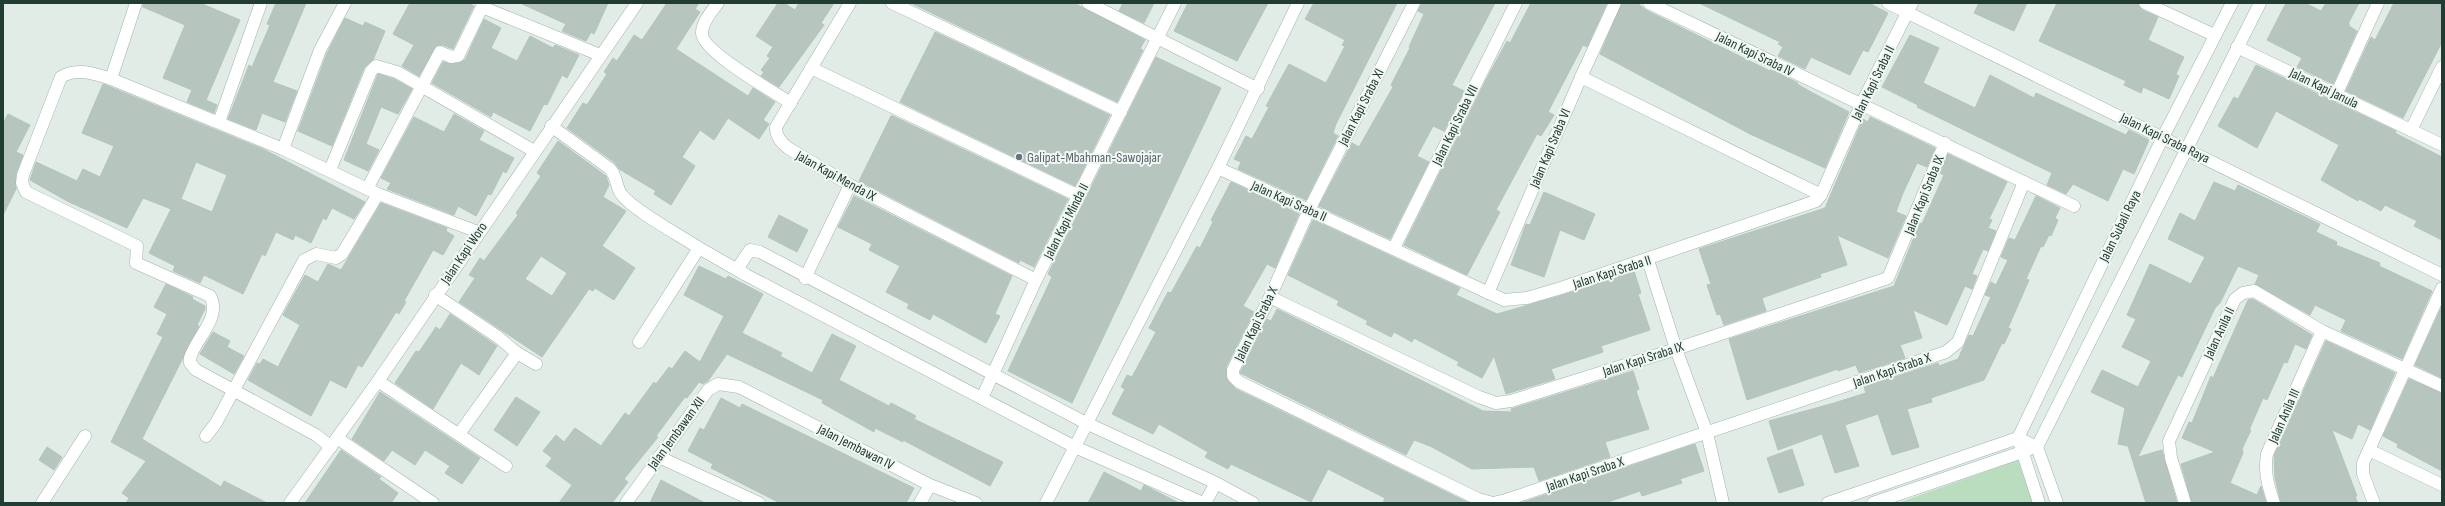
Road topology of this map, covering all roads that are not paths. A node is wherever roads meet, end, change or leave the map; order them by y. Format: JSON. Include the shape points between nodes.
{"nodes":[{"id":1,"x":136,"y":3,"type":"edge"},
{"id":2,"x":261,"y":3,"type":"edge"},
{"id":3,"x":344,"y":3,"type":"edge"},
{"id":4,"x":637,"y":3,"type":"edge"},
{"id":5,"x":718,"y":3,"type":"edge"},
{"id":6,"x":850,"y":3,"type":"edge"},
{"id":7,"x":892,"y":3,"type":"edge"},
{"id":8,"x":1088,"y":3,"type":"edge"},
{"id":9,"x":1175,"y":3,"type":"edge"},
{"id":10,"x":1298,"y":3,"type":"edge"},
{"id":11,"x":1414,"y":3,"type":"edge"},
{"id":12,"x":1516,"y":3,"type":"edge"},
{"id":13,"x":1615,"y":3,"type":"edge"},
{"id":14,"x":1648,"y":3,"type":"edge"},
{"id":15,"x":1888,"y":3,"type":"edge"},
{"id":16,"x":2145,"y":3,"type":"edge"},
{"id":17,"x":2232,"y":3,"type":"edge"},
{"id":18,"x":2260,"y":3,"type":"edge"},
{"id":19,"x":2378,"y":3,"type":"edge"},
{"id":20,"x":483,"y":5,"type":"edge"},
{"id":21,"x":1910,"y":8,"type":"edge"},
{"id":22,"x":2214,"y":35,"type":"junction"},
{"id":23,"x":1158,"y":39,"type":"junction"},
{"id":24,"x":2237,"y":47,"type":"junction"},
{"id":25,"x":600,"y":55,"type":"junction"},
{"id":26,"x":2442,"y":67,"type":"edge"},
{"id":27,"x":810,"y":68,"type":"junction"},
{"id":28,"x":1581,"y":77,"type":"junction"},
{"id":29,"x":111,"y":79,"type":"junction"},
{"id":30,"x":422,"y":85,"type":"junction"},
{"id":31,"x":1258,"y":89,"type":"junction"},
{"id":32,"x":2336,"y":94,"type":"junction"},
{"id":33,"x":791,"y":102,"type":"junction"},
{"id":34,"x":1861,"y":105,"type":"junction"},
{"id":35,"x":1121,"y":112,"type":"junction"},
{"id":36,"x":219,"y":122,"type":"junction"},
{"id":37,"x":551,"y":126,"type":"junction"},
{"id":38,"x":2411,"y":130,"type":"junction"},
{"id":39,"x":2163,"y":137,"type":"junction"},
{"id":40,"x":1945,"y":143,"type":"junction"},
{"id":41,"x":2442,"y":145,"type":"edge"},
{"id":42,"x":2186,"y":148,"type":"junction"},
{"id":43,"x":282,"y":149,"type":"junction"},
{"id":44,"x":534,"y":151,"type":"junction"},
{"id":45,"x":1218,"y":168,"type":"junction"},
{"id":46,"x":330,"y":170,"type":"junction"},
{"id":47,"x":2024,"y":182,"type":"junction"},
{"id":48,"x":850,"y":185,"type":"junction"},
{"id":49,"x":367,"y":189,"type":"junction"},
{"id":50,"x":378,"y":194,"type":"junction"},
{"id":51,"x":1821,"y":195,"type":"junction"},
{"id":52,"x":1079,"y":196,"type":"junction"},
{"id":53,"x":2074,"y":206,"type":"dead end"},
{"id":54,"x":1309,"y":210,"type":"junction"},
{"id":55,"x":478,"y":232,"type":"junction"},
{"id":56,"x":699,"y":248,"type":"junction"},
{"id":57,"x":1394,"y":248,"type":"junction"},
{"id":58,"x":1648,"y":260,"type":"junction"},
{"id":59,"x":741,"y":272,"type":"junction"},
{"id":60,"x":2442,"y":275,"type":"edge"},
{"id":61,"x":805,"y":278,"type":"junction"},
{"id":62,"x":1036,"y":280,"type":"junction"},
{"id":63,"x":2442,"y":288,"type":"edge"},
{"id":64,"x":1488,"y":293,"type":"junction"},
{"id":65,"x":435,"y":295,"type":"junction"},
{"id":66,"x":1270,"y":297,"type":"junction"},
{"id":67,"x":2322,"y":331,"type":"junction"},
{"id":68,"x":639,"y":342,"type":"dead end"},
{"id":69,"x":1676,"y":349,"type":"junction"},
{"id":70,"x":517,"y":353,"type":"junction"},
{"id":71,"x":536,"y":364,"type":"dead end"},
{"id":72,"x":2406,"y":368,"type":"junction"},
{"id":73,"x":992,"y":375,"type":"junction"},
{"id":74,"x":378,"y":381,"type":"junction"},
{"id":75,"x":2442,"y":386,"type":"edge"},
{"id":76,"x":739,"y":387,"type":"joint"},
{"id":77,"x":233,"y":389,"type":"junction"},
{"id":78,"x":982,"y":398,"type":"junction"},
{"id":79,"x":1086,"y":423,"type":"junction"},
{"id":80,"x":1707,"y":433,"type":"junction"},
{"id":81,"x":459,"y":434,"type":"junction"},
{"id":82,"x":85,"y":436,"type":"dead end"},
{"id":83,"x":206,"y":436,"type":"dead end"},
{"id":84,"x":2018,"y":438,"type":"junction"},
{"id":85,"x":334,"y":442,"type":"junction"},
{"id":86,"x":1075,"y":446,"type":"junction"},
{"id":87,"x":2037,"y":446,"type":"junction"},
{"id":88,"x":2369,"y":450,"type":"junction"},
{"id":89,"x":2022,"y":452,"type":"junction"},
{"id":90,"x":659,"y":457,"type":"junction"},
{"id":91,"x":506,"y":466,"type":"dead end"},
{"id":92,"x":1216,"y":483,"type":"junction"},
{"id":93,"x":930,"y":484,"type":"junction"},
{"id":94,"x":2442,"y":485,"type":"edge"},
{"id":95,"x":42,"y":503,"type":"edge"},
{"id":96,"x":290,"y":503,"type":"edge"},
{"id":97,"x":433,"y":503,"type":"edge"},
{"id":98,"x":626,"y":503,"type":"edge"},
{"id":99,"x":759,"y":503,"type":"edge"},
{"id":100,"x":920,"y":503,"type":"edge"},
{"id":101,"x":976,"y":503,"type":"edge"},
{"id":102,"x":1046,"y":503,"type":"edge"},
{"id":103,"x":1204,"y":503,"type":"edge"},
{"id":104,"x":1253,"y":503,"type":"edge"},
{"id":105,"x":1723,"y":503,"type":"edge"},
{"id":106,"x":1828,"y":503,"type":"edge"},
{"id":107,"x":1873,"y":503,"type":"edge"},
{"id":108,"x":2040,"y":503,"type":"edge"},
{"id":109,"x":2057,"y":503,"type":"edge"},
{"id":110,"x":2185,"y":503,"type":"edge"},
{"id":111,"x":2274,"y":503,"type":"edge"},
{"id":112,"x":2374,"y":503,"type":"edge"}],
"edges":[{"from":1,"to":29,"type":"street"},
{"from":2,"to":36,"type":"street"},
{"from":3,"to":43,"type":"street","via":[[320,50]]},
{"from":4,"to":25,"type":"street","name":"Jalan Kapi Woro"},
{"from":5,"to":33,"type":"street","via":[[707,19],[702,32],[703,40],[715,53]]},
{"from":6,"to":27,"type":"street","name":"Jalan Kapi Menda IX"},
{"from":7,"to":35,"type":"street"},
{"from":8,"to":23,"type":"street"},
{"from":9,"to":23,"type":"street","name":"Jalan Kapi Minda II"},
{"from":10,"to":31,"type":"street"},
{"from":11,"to":54,"type":"street","name":"Jalan Kapi Sraba XI"},
{"from":12,"to":57,"type":"street","name":"Jalan Kapi Sraba VII"},
{"from":13,"to":28,"type":"street","name":"Jalan Kapi Sraba VI"},
{"from":14,"to":34,"type":"street","name":"Jalan Kapi Sraba IV"},
{"from":15,"to":21,"type":"street","name":"Jalan Kapi Sraba Raya"},
{"from":16,"to":22,"type":"street"},
{"from":17,"to":22,"type":"street","name":"Jalan Subali Raya"},
{"from":18,"to":24,"type":"street","name":"Jalan Subali Raya"},
{"from":19,"to":32,"type":"street"},
{"from":20,"to":25,"type":"street"},
{"from":20,"to":30,"type":"street","via":[[458,56],[440,52]]},
{"from":21,"to":34,"type":"street","name":"Jalan Kapi Sraba II"},
{"from":21,"to":39,"type":"street","name":"Jalan Kapi Sraba Raya"},
{"from":22,"to":39,"type":"street","name":"Jalan Subali Raya"},
{"from":23,"to":31,"type":"street"},
{"from":23,"to":35,"type":"street","name":"Jalan Kapi Minda II"},
{"from":24,"to":32,"type":"street","name":"Jalan Kapi Janula"},
{"from":24,"to":42,"type":"street","name":"Jalan Subali Raya"},
{"from":25,"to":37,"type":"street","name":"Jalan Kapi Woro"},
{"from":26,"to":38,"type":"street"},
{"from":27,"to":33,"type":"street","name":"Jalan Kapi Menda IX"},
{"from":27,"to":52,"type":"street"},
{"from":28,"to":51,"type":"street"},
{"from":28,"to":64,"type":"street","name":"Jalan Kapi Sraba VI"},
{"from":29,"to":36,"type":"street"},
{"from":29,"to":77,"type":"street","via":[[92,73],[75,72],[61,77],[23,175],[23,188],[29,194],[137,246],[136,263],[139,266],[160,272],[210,296],[215,307],[191,353],[190,363],[196,370]]},
{"from":30,"to":44,"type":"street"},
{"from":30,"to":46,"type":"street","via":[[390,69],[376,66],[373,68]]},
{"from":30,"to":49,"type":"street"},
{"from":31,"to":45,"type":"street"},
{"from":32,"to":38,"type":"street","name":"Jalan Kapi Janula"},
{"from":33,"to":48,"type":"street","name":"Jalan Kapi Menda IX","via":[[776,127],[780,141]]},
{"from":34,"to":40,"type":"street","name":"Jalan Kapi Sraba IX"},
{"from":34,"to":51,"type":"street","name":"Jalan Kapi Sraba II"},
{"from":35,"to":52,"type":"street","name":"Jalan Kapi Minda II"},
{"from":36,"to":43,"type":"street"},
{"from":37,"to":44,"type":"street","name":"Jalan Kapi Woro"},
{"from":37,"to":56,"type":"street","via":[[610,168],[619,190],[629,202]]},
{"from":38,"to":41,"type":"street","name":"Jalan Kapi Janula"},
{"from":39,"to":42,"type":"street","name":"Jalan Kapi Sraba Raya"},
{"from":39,"to":84,"type":"street","name":"Jalan Subali Raya"},
{"from":40,"to":47,"type":"street","name":"Jalan Kapi Sraba IX"},
{"from":40,"to":69,"type":"street","name":"Jalan Kapi Sraba IX","via":[[1888,278]]},
{"from":42,"to":60,"type":"street","name":"Jalan Kapi Sraba Raya"},
{"from":42,"to":87,"type":"street","name":"Jalan Subali Raya"},
{"from":43,"to":46,"type":"street"},
{"from":44,"to":55,"type":"street","name":"Jalan Kapi Woro"},
{"from":45,"to":54,"type":"street","name":"Jalan Kapi Sraba II"},
{"from":45,"to":79,"type":"street"},
{"from":46,"to":49,"type":"street"},
{"from":47,"to":53,"type":"street","name":"Jalan Kapi Sraba IX"},
{"from":47,"to":80,"type":"street","name":"Jalan Kapi Sraba X","via":[[1954,347],[1946,352]]},
{"from":48,"to":61,"type":"street"},
{"from":48,"to":62,"type":"street","name":"Jalan Kapi Menda IX"},
{"from":49,"to":50,"type":"street"},
{"from":50,"to":55,"type":"street"},
{"from":50,"to":77,"type":"street","via":[[342,254],[336,258],[316,254],[304,260]]},
{"from":51,"to":58,"type":"street","name":"Jalan Kapi Sraba II","via":[[1810,204]]},
{"from":52,"to":62,"type":"street","name":"Jalan Kapi Minda II"},
{"from":54,"to":57,"type":"street","name":"Jalan Kapi Sraba II"},
{"from":54,"to":66,"type":"street","name":"Jalan Kapi Sraba X"},
{"from":55,"to":65,"type":"street","name":"Jalan Kapi Woro"},
{"from":56,"to":59,"type":"street"},
{"from":56,"to":68,"type":"street"},
{"from":57,"to":64,"type":"street","name":"Jalan Kapi Sraba II"},
{"from":58,"to":64,"type":"street","name":"Jalan Kapi Sraba II","via":[[1527,298],[1504,300]]},
{"from":58,"to":69,"type":"street"},
{"from":59,"to":61,"type":"street","via":[[739,266],[750,250],[753,250]]},
{"from":59,"to":78,"type":"street"},
{"from":61,"to":73,"type":"street"},
{"from":62,"to":73,"type":"street","name":"Jalan Kapi Minda II"},
{"from":63,"to":72,"type":"street"},
{"from":65,"to":70,"type":"street","via":[[498,337]]},
{"from":65,"to":74,"type":"street","name":"Jalan Kapi Woro"},
{"from":66,"to":69,"type":"street","name":"Jalan Kapi Sraba IX","via":[[1496,403],[1511,401]]},
{"from":66,"to":80,"type":"street","name":"Jalan Kapi Sraba X","via":[[1233,370],[1233,376],[1239,382],[1478,499],[1493,503],[1506,500]]},
{"from":67,"to":72,"type":"street","name":"Jalan Anila II"},
{"from":67,"to":110,"type":"street","name":"Jalan Anila II","via":[[2254,291],[2243,293],[2235,299],[2169,441],[2171,458]]},
{"from":67,"to":111,"type":"street","name":"Jalan Anila III","via":[[2267,454],[2265,473]]},
{"from":69,"to":80,"type":"street"},
{"from":70,"to":71,"type":"street"},
{"from":70,"to":81,"type":"street"},
{"from":72,"to":75,"type":"street","name":"Jalan Anila II"},
{"from":72,"to":88,"type":"street"},
{"from":73,"to":78,"type":"street","name":"Jalan Kapi Minda II"},
{"from":73,"to":79,"type":"street"},
{"from":74,"to":81,"type":"street"},
{"from":74,"to":85,"type":"street","name":"Jalan Kapi Woro"},
{"from":76,"to":90,"type":"street","name":"Jalan Jembawan XII","via":[[718,384],[708,390]]},
{"from":76,"to":93,"type":"street","name":"Jalan Jembawan IV"},
{"from":77,"to":83,"type":"street","via":[[216,423]]},
{"from":77,"to":85,"type":"street","via":[[316,435]]},
{"from":78,"to":86,"type":"street"},
{"from":79,"to":86,"type":"street"},
{"from":79,"to":92,"type":"street"},
{"from":80,"to":105,"type":"street"},
{"from":81,"to":91,"type":"street"},
{"from":82,"to":95,"type":"street"},
{"from":84,"to":87,"type":"street"},
{"from":84,"to":89,"type":"street"},
{"from":84,"to":106,"type":"street"},
{"from":85,"to":96,"type":"street","name":"Jalan Kapi Woro"},
{"from":85,"to":97,"type":"street"},
{"from":86,"to":102,"type":"street"},
{"from":86,"to":103,"type":"street"},
{"from":87,"to":89,"type":"street"},
{"from":87,"to":109,"type":"street"},
{"from":88,"to":94,"type":"street"},
{"from":88,"to":112,"type":"street","via":[[2362,469]]},
{"from":89,"to":107,"type":"street"},
{"from":89,"to":108,"type":"street"},
{"from":90,"to":98,"type":"street","name":"Jalan Jembawan XII"},
{"from":90,"to":99,"type":"street"},
{"from":92,"to":103,"type":"street"},
{"from":92,"to":104,"type":"street"},
{"from":93,"to":100,"type":"street"},
{"from":93,"to":101,"type":"street","name":"Jalan Jembawan IV"}]}
